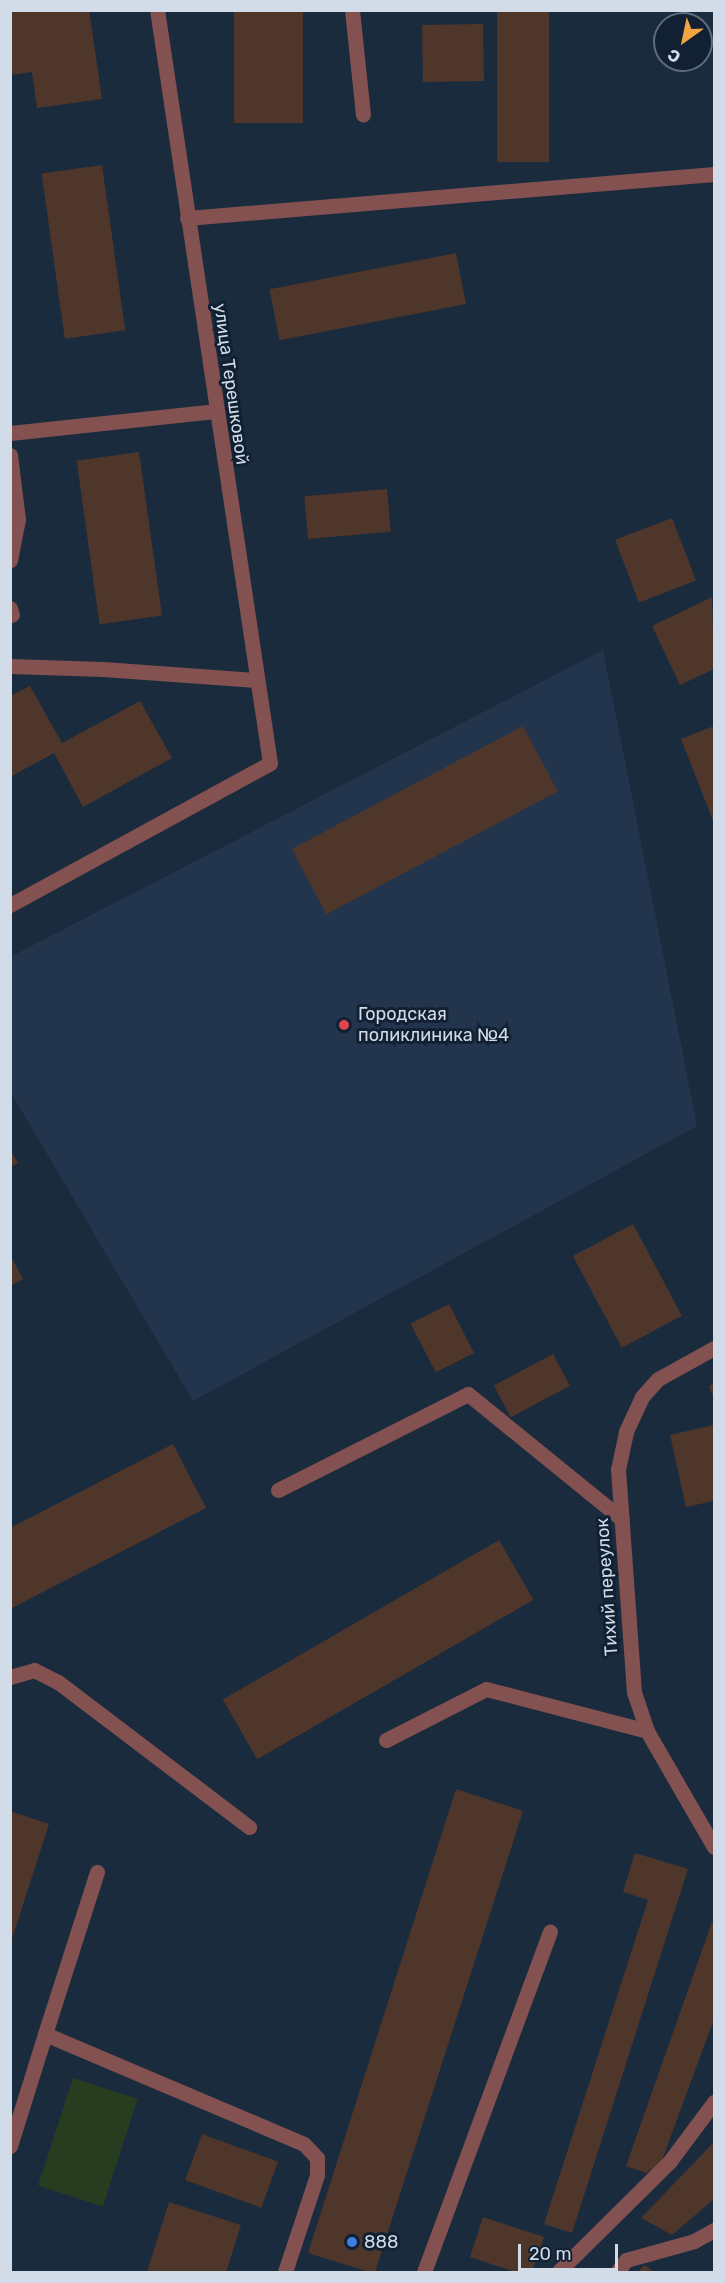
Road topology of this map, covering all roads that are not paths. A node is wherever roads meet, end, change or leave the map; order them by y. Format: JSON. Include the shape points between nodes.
{"nodes":[{"id":1,"x":157,"y":10,"type":"edge"},
{"id":2,"x":352,"y":10,"type":"edge"},
{"id":3,"x":363,"y":114,"type":"dead end"},
{"id":4,"x":714,"y":174,"type":"edge"},
{"id":5,"x":187,"y":218,"type":"junction"},
{"id":6,"x":215,"y":411,"type":"junction"},
{"id":7,"x":10,"y":433,"type":"edge"},
{"id":8,"x":10,"y":454,"type":"edge"},
{"id":9,"x":10,"y":560,"type":"edge"},
{"id":10,"x":10,"y":666,"type":"edge"},
{"id":11,"x":257,"y":680,"type":"junction"},
{"id":12,"x":10,"y":905,"type":"edge"},
{"id":13,"x":714,"y":1348,"type":"edge"},
{"id":14,"x":278,"y":1490,"type":"dead end"},
{"id":15,"x":622,"y":1519,"type":"junction"},
{"id":16,"x":10,"y":1677,"type":"edge"},
{"id":17,"x":647,"y":1731,"type":"junction"},
{"id":18,"x":386,"y":1740,"type":"dead end"},
{"id":19,"x":249,"y":1827,"type":"dead end"},
{"id":20,"x":714,"y":1846,"type":"edge"},
{"id":21,"x":98,"y":1872,"type":"dead end"},
{"id":22,"x":550,"y":1932,"type":"dead end"},
{"id":23,"x":45,"y":2034,"type":"junction"},
{"id":24,"x":714,"y":2102,"type":"edge"},
{"id":25,"x":10,"y":2146,"type":"edge"},
{"id":26,"x":714,"y":2229,"type":"edge"},
{"id":27,"x":285,"y":2272,"type":"edge"},
{"id":28,"x":423,"y":2272,"type":"edge"},
{"id":29,"x":558,"y":2272,"type":"edge"},
{"id":30,"x":617,"y":2272,"type":"edge"}],
"edges":[{"from":1,"to":5,"type":"street","name":"улица Терешковой"},
{"from":2,"to":3,"type":"street"},
{"from":4,"to":5,"type":"street"},
{"from":5,"to":6,"type":"street","name":"улица Терешковой"},
{"from":6,"to":7,"type":"street"},
{"from":6,"to":11,"type":"street","name":"улица Терешковой"},
{"from":8,"to":9,"type":"street","via":[[18,519]]},
{"from":10,"to":11,"type":"street"},
{"from":11,"to":12,"type":"street","name":"улица Терешковой","via":[[270,763]]},
{"from":13,"to":15,"type":"street","name":"Тихий переулок","via":[[658,1379],[642,1397],[626,1432],[618,1469]]},
{"from":14,"to":15,"type":"street","via":[[468,1394]]},
{"from":15,"to":17,"type":"street","name":"Тихий переулок","via":[[634,1692]]},
{"from":16,"to":19,"type":"street","via":[[34,1670],[58,1682]]},
{"from":17,"to":18,"type":"street","via":[[486,1689]]},
{"from":17,"to":20,"type":"street","name":"Тихий переулок"},
{"from":21,"to":23,"type":"street"},
{"from":22,"to":28,"type":"street"},
{"from":23,"to":25,"type":"street"},
{"from":23,"to":27,"type":"street","via":[[304,2144],[317,2158],[317,2175]]},
{"from":24,"to":29,"type":"street","via":[[670,2161]]},
{"from":26,"to":30,"type":"street","via":[[694,2241],[626,2260]]}]}
